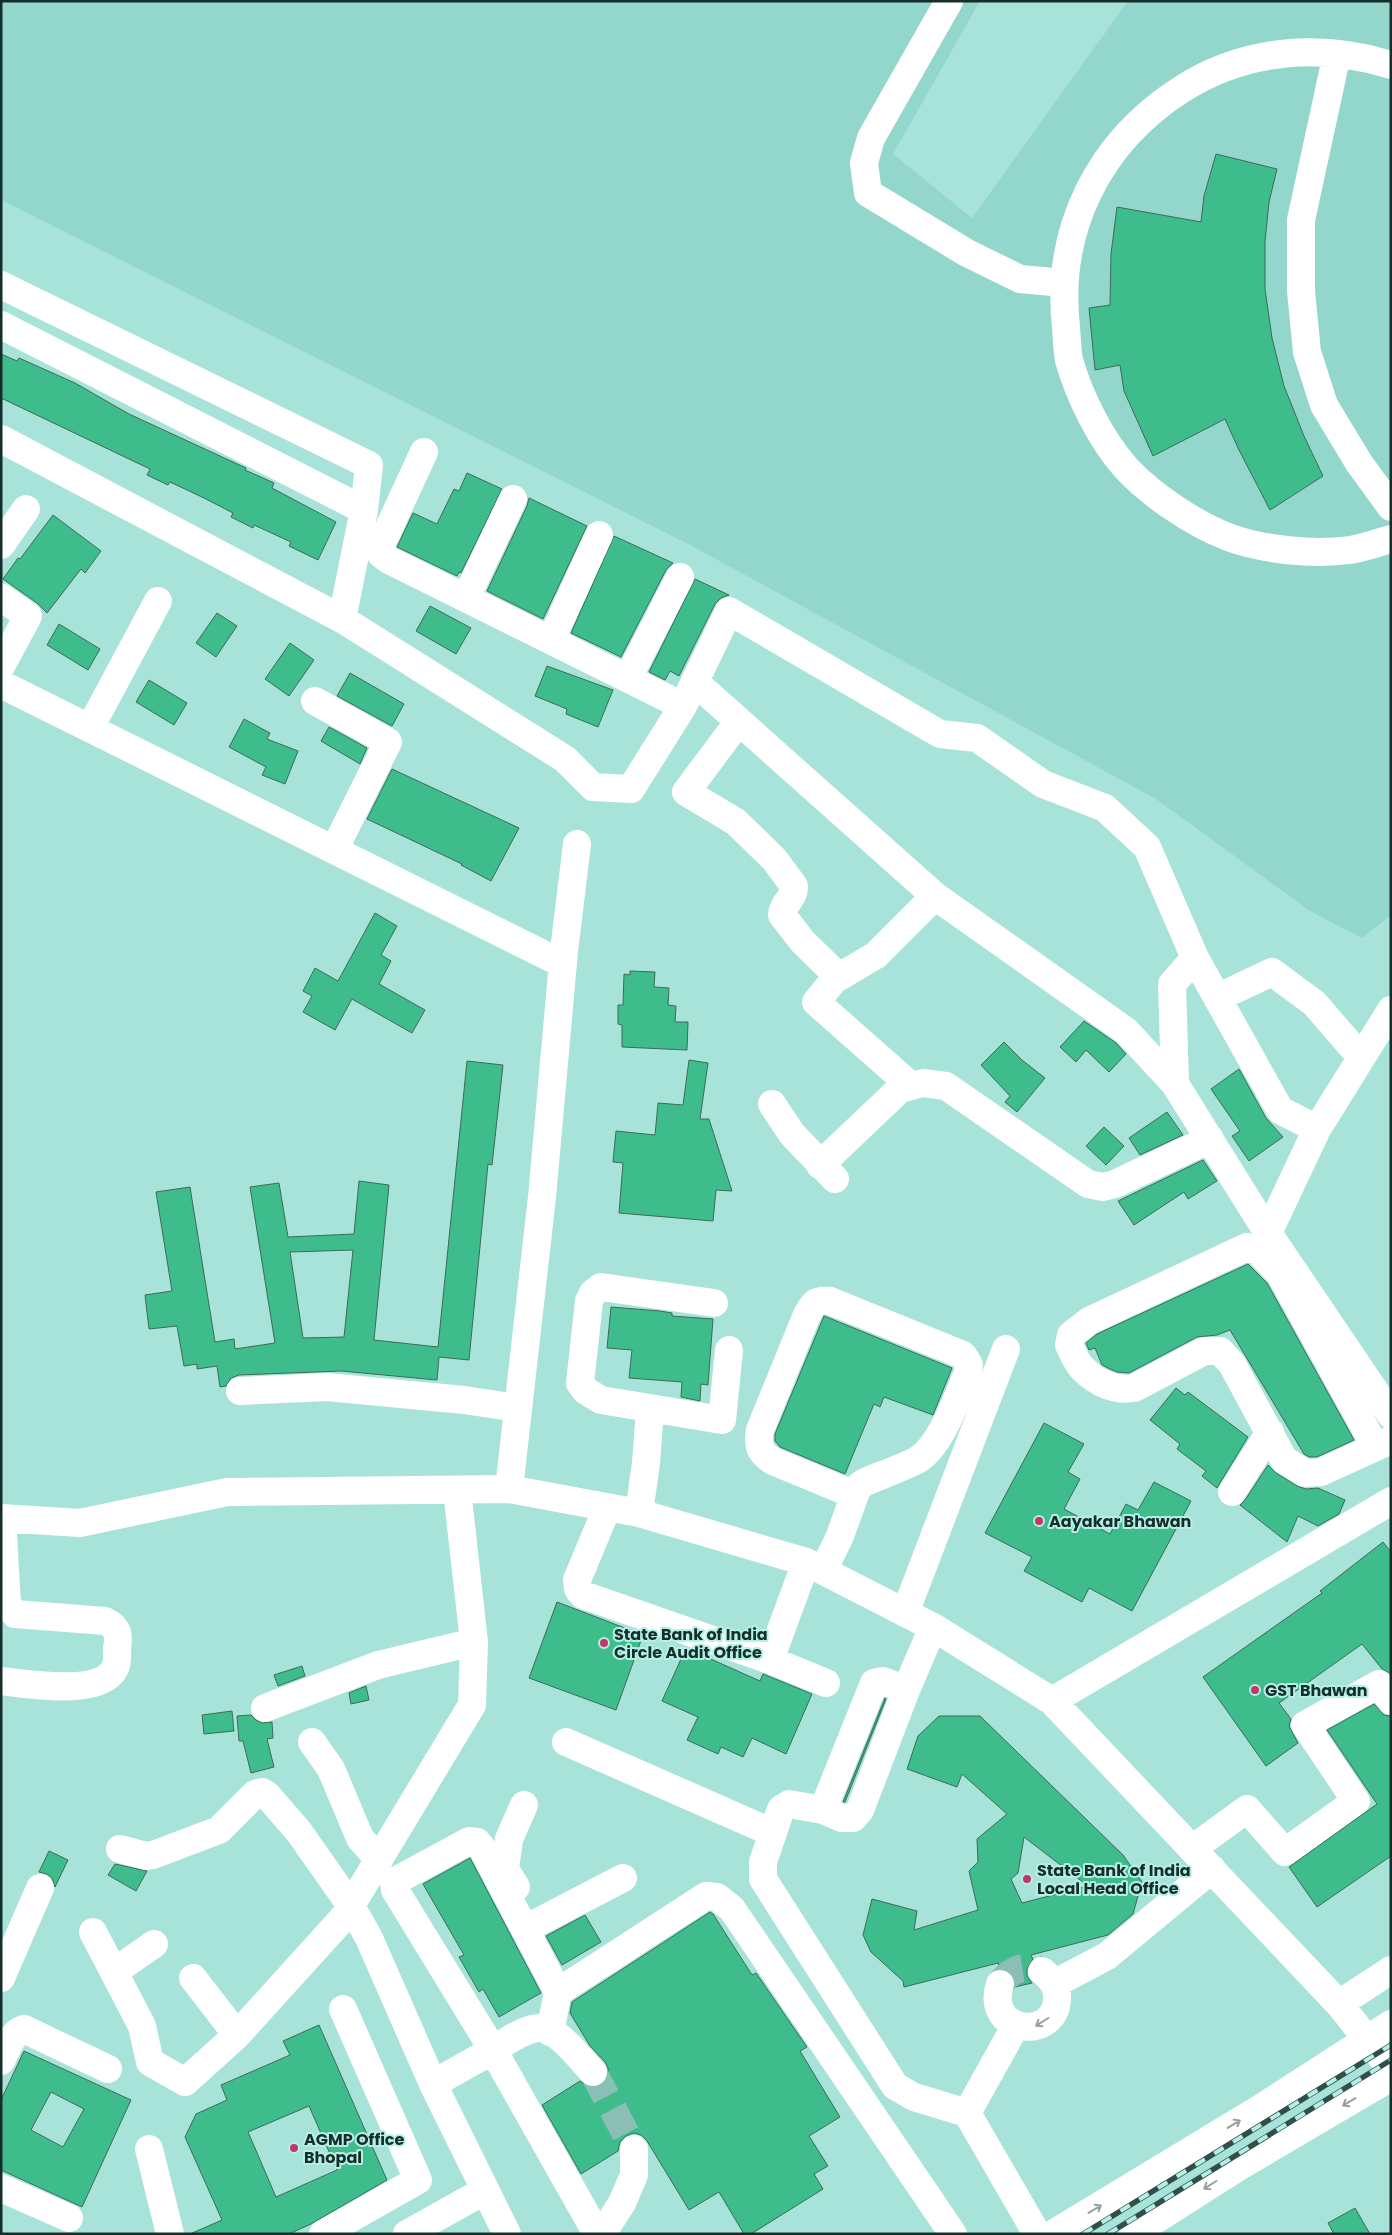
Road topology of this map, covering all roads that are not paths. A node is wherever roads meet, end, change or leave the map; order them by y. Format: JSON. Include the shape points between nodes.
{"nodes":[{"id":1,"x":949,"y":1,"type":"edge"},
{"id":2,"x":1337,"y":54,"type":"junction"},
{"id":3,"x":1391,"y":66,"type":"edge"},
{"id":4,"x":1064,"y":283,"type":"junction"},
{"id":5,"x":1,"y":285,"type":"edge"},
{"id":6,"x":1,"y":325,"type":"edge"},
{"id":7,"x":1,"y":439,"type":"edge"},
{"id":8,"x":424,"y":452,"type":"dead end"},
{"id":9,"x":513,"y":499,"type":"dead end"},
{"id":10,"x":1391,"y":507,"type":"edge"},
{"id":11,"x":26,"y":509,"type":"dead end"},
{"id":12,"x":364,"y":510,"type":"junction"},
{"id":13,"x":599,"y":535,"type":"dead end"},
{"id":14,"x":1391,"y":539,"type":"edge"},
{"id":15,"x":1,"y":545,"type":"edge"},
{"id":16,"x":680,"y":576,"type":"dead end"},
{"id":17,"x":1,"y":597,"type":"edge"},
{"id":18,"x":466,"y":598,"type":"junction"},
{"id":19,"x":158,"y":601,"type":"dead end"},
{"id":20,"x":342,"y":619,"type":"junction"},
{"id":21,"x":551,"y":640,"type":"junction"},
{"id":22,"x":1,"y":666,"type":"edge"},
{"id":23,"x":628,"y":678,"type":"junction"},
{"id":24,"x":1,"y":684,"type":"edge"},
{"id":25,"x":690,"y":694,"type":"junction"},
{"id":26,"x":315,"y":701,"type":"dead end"},
{"id":27,"x":739,"y":721,"type":"junction"},
{"id":28,"x":90,"y":728,"type":"junction"},
{"id":29,"x":577,"y":844,"type":"dead end"},
{"id":30,"x":334,"y":850,"type":"junction"},
{"id":31,"x":935,"y":896,"type":"junction"},
{"id":32,"x":1195,"y":958,"type":"junction"},
{"id":33,"x":563,"y":964,"type":"junction"},
{"id":34,"x":838,"y":976,"type":"junction"},
{"id":35,"x":1217,"y":998,"type":"junction"},
{"id":36,"x":1391,"y":1010,"type":"edge"},
{"id":37,"x":1360,"y":1056,"type":"junction"},
{"id":38,"x":1175,"y":1084,"type":"junction"},
{"id":39,"x":911,"y":1086,"type":"junction"},
{"id":40,"x":772,"y":1104,"type":"dead end"},
{"id":41,"x":1317,"y":1129,"type":"junction"},
{"id":42,"x":1210,"y":1139,"type":"junction"},
{"id":43,"x":1268,"y":1233,"type":"junction"},
{"id":44,"x":714,"y":1303,"type":"dead end"},
{"id":45,"x":1006,"y":1349,"type":"dead end"},
{"id":46,"x":729,"y":1350,"type":"dead end"},
{"id":47,"x":240,"y":1391,"type":"dead end"},
{"id":48,"x":518,"y":1408,"type":"junction"},
{"id":49,"x":650,"y":1409,"type":"junction"},
{"id":50,"x":1391,"y":1415,"type":"edge"},
{"id":51,"x":1270,"y":1432,"type":"junction"},
{"id":52,"x":1383,"y":1443,"type":"edge"},
{"id":53,"x":508,"y":1489,"type":"junction"},
{"id":54,"x":457,"y":1490,"type":"junction"},
{"id":55,"x":1232,"y":1492,"type":"dead end"},
{"id":56,"x":855,"y":1495,"type":"junction"},
{"id":57,"x":1391,"y":1501,"type":"edge"},
{"id":58,"x":607,"y":1508,"type":"junction"},
{"id":59,"x":639,"y":1513,"type":"junction"},
{"id":60,"x":2,"y":1518,"type":"edge"},
{"id":61,"x":815,"y":1566,"type":"junction"},
{"id":62,"x":905,"y":1613,"type":"junction"},
{"id":63,"x":933,"y":1627,"type":"junction"},
{"id":64,"x":474,"y":1642,"type":"junction"},
{"id":65,"x":770,"y":1660,"type":"junction"},
{"id":66,"x":1,"y":1681,"type":"edge"},
{"id":67,"x":826,"y":1683,"type":"dead end"},
{"id":68,"x":1052,"y":1701,"type":"junction"},
{"id":69,"x":1391,"y":1701,"type":"edge"},
{"id":70,"x":265,"y":1708,"type":"dead end"},
{"id":71,"x":312,"y":1742,"type":"dead end"},
{"id":72,"x":566,"y":1742,"type":"dead end"},
{"id":73,"x":524,"y":1805,"type":"dead end"},
{"id":74,"x":771,"y":1832,"type":"junction"},
{"id":75,"x":120,"y":1849,"type":"dead end"},
{"id":76,"x":1192,"y":1849,"type":"junction"},
{"id":77,"x":379,"y":1860,"type":"junction"},
{"id":78,"x":1212,"y":1869,"type":"junction"},
{"id":79,"x":623,"y":1878,"type":"dead end"},
{"id":80,"x":40,"y":1888,"type":"dead end"},
{"id":81,"x":351,"y":1906,"type":"junction"},
{"id":82,"x":531,"y":1926,"type":"junction"},
{"id":83,"x":93,"y":1932,"type":"dead end"},
{"id":84,"x":154,"y":1944,"type":"dead end"},
{"id":85,"x":7,"y":1949,"type":"edge"},
{"id":86,"x":1391,"y":1970,"type":"edge"},
{"id":87,"x":114,"y":1972,"type":"junction"},
{"id":88,"x":1,"y":1978,"type":"edge"},
{"id":89,"x":193,"y":1978,"type":"dead end"},
{"id":90,"x":1000,"y":1984,"type":"dead end"},
{"id":91,"x":558,"y":1992,"type":"junction"},
{"id":92,"x":1339,"y":2004,"type":"junction"},
{"id":93,"x":343,"y":2009,"type":"dead end"},
{"id":94,"x":1016,"y":2025,"type":"junction"},
{"id":95,"x":1380,"y":2031,"type":"edge"},
{"id":96,"x":550,"y":2032,"type":"junction"},
{"id":97,"x":237,"y":2035,"type":"junction"},
{"id":98,"x":493,"y":2050,"type":"junction"},
{"id":99,"x":1,"y":2061,"type":"edge"},
{"id":100,"x":108,"y":2069,"type":"dead end"},
{"id":101,"x":1391,"y":2069,"type":"edge"},
{"id":102,"x":592,"y":2072,"type":"tunnel mouth"},
{"id":103,"x":1391,"y":2077,"type":"edge"},
{"id":104,"x":433,"y":2084,"type":"junction"},
{"id":105,"x":966,"y":2113,"type":"junction"},
{"id":106,"x":150,"y":2149,"type":"dead end"},
{"id":107,"x":634,"y":2149,"type":"tunnel mouth"},
{"id":108,"x":1,"y":2188,"type":"edge"},
{"id":109,"x":484,"y":2191,"type":"junction"},
{"id":110,"x":69,"y":2218,"type":"dead end"},
{"id":111,"x":170,"y":2234,"type":"edge"},
{"id":112,"x":323,"y":2234,"type":"edge"},
{"id":113,"x":407,"y":2234,"type":"edge"},
{"id":114,"x":507,"y":2234,"type":"edge"},
{"id":115,"x":597,"y":2234,"type":"edge"},
{"id":116,"x":602,"y":2234,"type":"edge"},
{"id":117,"x":953,"y":2234,"type":"edge"},
{"id":118,"x":1037,"y":2234,"type":"edge"},
{"id":119,"x":1053,"y":2234,"type":"edge"},
{"id":120,"x":1133,"y":2234,"type":"edge"}],
"edges":[{"from":1,"to":4,"type":"street","via":[[871,138],[864,163],[868,193],[967,253],[1020,279]]},
{"from":2,"to":3,"type":"street","via":[[1361,56]]},
{"from":2,"to":4,"type":"street","via":[[1307,51],[1252,58],[1201,77],[1155,106],[1116,145],[1087,191],[1069,243]]},
{"from":2,"to":10,"type":"street","via":[[1301,220],[1301,291],[1307,352],[1324,405],[1359,463]]},
{"from":4,"to":14,"type":"street","via":[[1062,297],[1069,359],[1091,417],[1126,468],[1173,509],[1228,537],[1288,551],[1350,550]]},
{"from":5,"to":12,"type":"street","via":[[369,465]]},
{"from":6,"to":12,"type":"street"},
{"from":7,"to":20,"type":"street"},
{"from":8,"to":18,"type":"street","via":[[381,545],[381,554]]},
{"from":9,"to":18,"type":"street"},
{"from":11,"to":15,"type":"street"},
{"from":12,"to":20,"type":"street"},
{"from":13,"to":21,"type":"street"},
{"from":16,"to":23,"type":"street"},
{"from":17,"to":22,"type":"street","via":[[28,616]]},
{"from":18,"to":21,"type":"street"},
{"from":19,"to":28,"type":"street"},
{"from":20,"to":25,"type":"street","via":[[565,759],[593,787],[631,789]]},
{"from":21,"to":23,"type":"street"},
{"from":23,"to":25,"type":"street"},
{"from":24,"to":28,"type":"street"},
{"from":25,"to":27,"type":"street"},
{"from":25,"to":32,"type":"street","via":[[729,611],[940,734],[976,738],[1042,784],[1105,808],[1147,848]]},
{"from":26,"to":30,"type":"street","via":[[388,742]]},
{"from":27,"to":31,"type":"street"},
{"from":27,"to":34,"type":"street","via":[[686,792],[736,822],[774,860],[794,886],[782,915],[803,942]]},
{"from":28,"to":30,"type":"street"},
{"from":29,"to":33,"type":"street"},
{"from":30,"to":33,"type":"street"},
{"from":31,"to":34,"type":"street","via":[[876,955]]},
{"from":31,"to":38,"type":"street","via":[[1126,1031]]},
{"from":32,"to":35,"type":"street"},
{"from":32,"to":38,"type":"street","via":[[1172,984]]},
{"from":33,"to":48,"type":"street","via":[[542,1197]]},
{"from":34,"to":39,"type":"street","via":[[817,999],[819,1007]]},
{"from":35,"to":37,"type":"street","via":[[1272,972],[1314,1003]]},
{"from":35,"to":41,"type":"street","via":[[1280,1110]]},
{"from":36,"to":37,"type":"street"},
{"from":37,"to":41,"type":"street"},
{"from":38,"to":42,"type":"street"},
{"from":39,"to":40,"type":"street","via":[[900,1089],[879,1108],[828,1172],[792,1134]]},
{"from":39,"to":42,"type":"street","via":[[923,1083],[946,1086],[1088,1184],[1103,1187]]},
{"from":41,"to":43,"type":"street"},
{"from":42,"to":43,"type":"street"},
{"from":43,"to":50,"type":"street"},
{"from":44,"to":49,"type":"street","via":[[602,1288],[593,1293],[589,1301],[580,1383],[601,1400]]},
{"from":45,"to":62,"type":"street"},
{"from":46,"to":49,"type":"street","via":[[722,1420]]},
{"from":47,"to":48,"type":"street","via":[[327,1387]]},
{"from":48,"to":53,"type":"street"},
{"from":49,"to":59,"type":"street"},
{"from":51,"to":52,"type":"street","via":[[1284,1460],[1305,1473],[1321,1472]]},
{"from":51,"to":52,"type":"street","via":[[1232,1364],[1220,1351],[1204,1351],[1134,1388],[1122,1390],[1103,1384],[1082,1368],[1069,1345],[1071,1335],[1089,1321],[1247,1247],[1258,1251],[1280,1274]]},
{"from":51,"to":55,"type":"street"},
{"from":53,"to":54,"type":"street"},
{"from":53,"to":58,"type":"street"},
{"from":54,"to":60,"type":"street","via":[[227,1492],[80,1523]]},
{"from":54,"to":64,"type":"street"},
{"from":56,"to":56,"type":"street","via":[[865,1482],[918,1459],[928,1450],[940,1435],[969,1365],[963,1355],[830,1301],[820,1300],[813,1304],[806,1317],[760,1430],[759,1446],[763,1455],[773,1461]]},
{"from":56,"to":61,"type":"street","via":[[840,1536]]},
{"from":57,"to":68,"type":"street"},
{"from":58,"to":59,"type":"street"},
{"from":58,"to":65,"type":"street","via":[[577,1580],[583,1595]]},
{"from":59,"to":61,"type":"street"},
{"from":60,"to":66,"type":"street","via":[[10,1610],[15,1614],[105,1621],[119,1633],[116,1667],[100,1682],[46,1686]]},
{"from":61,"to":62,"type":"street"},
{"from":61,"to":65,"type":"street"},
{"from":62,"to":63,"type":"street"},
{"from":63,"to":68,"type":"street"},
{"from":63,"to":74,"type":"street","via":[[860,1810],[852,1818],[842,1818],[823,1810],[789,1804],[781,1809]]},
{"from":64,"to":70,"type":"street","via":[[378,1665]]},
{"from":64,"to":77,"type":"street","via":[[472,1705]]},
{"from":65,"to":67,"type":"street"},
{"from":68,"to":76,"type":"street"},
{"from":69,"to":76,"type":"street","via":[[1379,1684],[1305,1725],[1356,1801],[1285,1852],[1247,1809]]},
{"from":71,"to":77,"type":"street","via":[[331,1769],[360,1838]]},
{"from":72,"to":74,"type":"street"},
{"from":73,"to":82,"type":"street","via":[[509,1838],[505,1870]]},
{"from":74,"to":105,"type":"street","via":[[763,1862],[763,1879],[895,2086],[914,2097]]},
{"from":75,"to":81,"type":"street","via":[[153,1855],[220,1830],[255,1794],[262,1792],[299,1832]]},
{"from":76,"to":78,"type":"street"},
{"from":77,"to":81,"type":"street"},
{"from":78,"to":92,"type":"street"},
{"from":78,"to":94,"type":"street","one_way":true,"via":[[1108,1956],[1048,1978],[1057,1994],[1052,2014],[1036,2026]]},
{"from":79,"to":82,"type":"street"},
{"from":80,"to":85,"type":"street"},
{"from":81,"to":97,"type":"street"},
{"from":81,"to":104,"type":"street","via":[[369,1938]]},
{"from":82,"to":91,"type":"street"},
{"from":82,"to":98,"type":"street","via":[[477,1842],[469,1842],[399,1878],[394,1884]]},
{"from":83,"to":87,"type":"street"},
{"from":84,"to":87,"type":"street"},
{"from":85,"to":88,"type":"street"},
{"from":86,"to":92,"type":"street"},
{"from":87,"to":97,"type":"street","via":[[142,2026],[150,2062],[185,2082]]},
{"from":89,"to":97,"type":"street"},
{"from":90,"to":94,"type":"street","via":[[997,2002],[1007,2020]]},
{"from":91,"to":96,"type":"street"},
{"from":91,"to":117,"type":"street","via":[[706,1896],[717,1897],[732,1910]]},
{"from":92,"to":95,"type":"street"},
{"from":93,"to":112,"type":"street","via":[[418,2180]]},
{"from":94,"to":105,"type":"street"},
{"from":95,"to":101,"type":"street"},
{"from":119,"to":95,"type":"street","one_way":true,"via":[[1261,2108]]},
{"from":96,"to":98,"type":"street","via":[[540,2028],[517,2035]]},
{"from":96,"to":102,"type":"street","via":[[558,2034]]},
{"from":98,"to":104,"type":"street"},
{"from":98,"to":115,"type":"street"},
{"from":99,"to":100,"type":"street","via":[[12,2037],[24,2029]]},
{"from":103,"to":120,"type":"street","one_way":true},
{"from":104,"to":109,"type":"street"},
{"from":105,"to":118,"type":"street"},
{"from":106,"to":111,"type":"street"},
{"from":107,"to":116,"type":"street","via":[[634,2175],[622,2203]]},
{"from":108,"to":110,"type":"street"},
{"from":109,"to":113,"type":"street"},
{"from":109,"to":114,"type":"street"}]}
